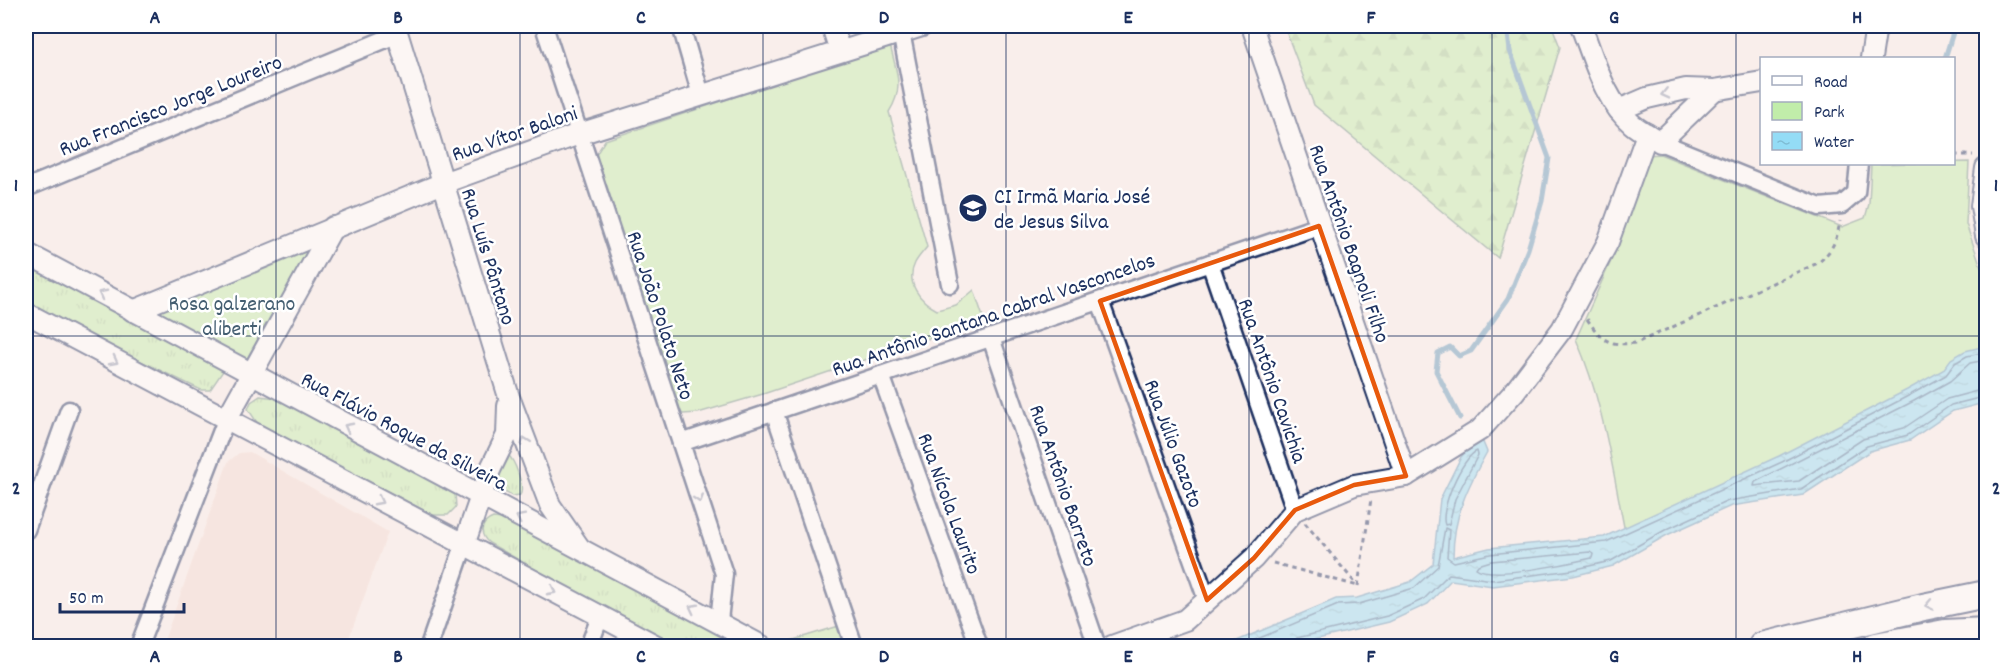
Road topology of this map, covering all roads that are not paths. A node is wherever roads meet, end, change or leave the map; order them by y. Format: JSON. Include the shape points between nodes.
{"nodes":[{"id":1,"x":544,"y":26,"type":"edge"},
{"id":2,"x":681,"y":26,"type":"edge"},
{"id":3,"x":832,"y":26,"type":"edge"},
{"id":4,"x":922,"y":26,"type":"edge"},
{"id":5,"x":1252,"y":26,"type":"edge"},
{"id":6,"x":1581,"y":26,"type":"edge"},
{"id":7,"x":1876,"y":26,"type":"edge"},
{"id":8,"x":397,"y":30,"type":"edge"},
{"id":9,"x":900,"y":32,"type":"junction"},
{"id":10,"x":840,"y":51,"type":"junction"},
{"id":11,"x":1871,"y":57,"type":"edge"},
{"id":12,"x":1760,"y":82,"type":"edge"},
{"id":13,"x":1713,"y":90,"type":"junction"},
{"id":14,"x":701,"y":95,"type":"junction"},
{"id":15,"x":1619,"y":110,"type":"junction"},
{"id":16,"x":579,"y":134,"type":"junction"},
{"id":17,"x":1654,"y":138,"type":"junction"},
{"id":18,"x":1859,"y":165,"type":"edge"},
{"id":19,"x":1986,"y":168,"type":"edge"},
{"id":20,"x":442,"y":183,"type":"junction"},
{"id":21,"x":26,"y":188,"type":"edge"},
{"id":22,"x":1984,"y":206,"type":"edge"},
{"id":23,"x":1319,"y":226,"type":"junction"},
{"id":24,"x":333,"y":227,"type":"junction"},
{"id":25,"x":1986,"y":236,"type":"edge"},
{"id":26,"x":26,"y":253,"type":"edge"},
{"id":27,"x":1210,"y":263,"type":"junction"},
{"id":28,"x":950,"y":284,"type":"dead end"},
{"id":29,"x":1100,"y":301,"type":"junction"},
{"id":30,"x":133,"y":311,"type":"junction"},
{"id":31,"x":26,"y":313,"type":"edge"},
{"id":32,"x":991,"y":338,"type":"junction"},
{"id":33,"x":249,"y":374,"type":"junction"},
{"id":34,"x":881,"y":375,"type":"junction"},
{"id":35,"x":509,"y":397,"type":"junction"},
{"id":36,"x":69,"y":410,"type":"dead end"},
{"id":37,"x":774,"y":411,"type":"junction"},
{"id":38,"x":226,"y":420,"type":"junction"},
{"id":39,"x":681,"y":443,"type":"junction"},
{"id":40,"x":490,"y":470,"type":"junction"},
{"id":41,"x":1406,"y":476,"type":"junction"},
{"id":42,"x":449,"y":481,"type":"junction"},
{"id":43,"x":482,"y":499,"type":"junction"},
{"id":44,"x":1295,"y":510,"type":"junction"},
{"id":45,"x":26,"y":530,"type":"edge"},
{"id":46,"x":464,"y":545,"type":"junction"},
{"id":47,"x":580,"y":549,"type":"junction"},
{"id":48,"x":1986,"y":594,"type":"edge"},
{"id":49,"x":1207,"y":600,"type":"junction"},
{"id":50,"x":600,"y":617,"type":"junction"},
{"id":51,"x":719,"y":621,"type":"junction"},
{"id":52,"x":1986,"y":631,"type":"edge"},
{"id":53,"x":139,"y":646,"type":"edge"},
{"id":54,"x":429,"y":646,"type":"edge"},
{"id":55,"x":589,"y":646,"type":"edge"},
{"id":56,"x":657,"y":646,"type":"edge"},
{"id":57,"x":760,"y":646,"type":"edge"},
{"id":58,"x":854,"y":646,"type":"edge"},
{"id":59,"x":979,"y":646,"type":"edge"},
{"id":60,"x":1097,"y":646,"type":"edge"},
{"id":61,"x":1112,"y":646,"type":"edge"},
{"id":62,"x":1762,"y":646,"type":"edge"},
{"id":63,"x":1876,"y":646,"type":"edge"}],
"edges":[{"from":1,"to":16,"type":"street","name":"Rua João Polato Neto"},
{"from":2,"to":14,"type":"street"},
{"from":3,"to":10,"type":"street"},
{"from":4,"to":9,"type":"street","name":"Rua Vítor Baloni"},
{"from":5,"to":23,"type":"street","name":"Rua Antônio Bagnoli Filho"},
{"from":6,"to":15,"type":"street"},
{"from":7,"to":11,"type":"street"},
{"from":8,"to":20,"type":"street","name":"Rua Luís Pântano"},
{"from":8,"to":21,"type":"street","name":"Rua Francisco Jorge Loureiro"},
{"from":9,"to":10,"type":"street","name":"Rua Vítor Baloni"},
{"from":9,"to":28,"type":"street"},
{"from":10,"to":14,"type":"street","name":"Rua Vítor Baloni"},
{"from":12,"to":13,"type":"street"},
{"from":13,"to":15,"type":"street","one_way":true,"via":[[1686,89],[1647,98]]},
{"from":13,"to":17,"type":"street"},
{"from":14,"to":16,"type":"street","name":"Rua Vítor Baloni"},
{"from":15,"to":17,"type":"street"},
{"from":16,"to":20,"type":"street","name":"Rua Vítor Baloni"},
{"from":16,"to":39,"type":"street","name":"Rua João Polato Neto"},
{"from":17,"to":18,"type":"street","via":[[1820,207],[1842,204],[1856,194]]},
{"from":17,"to":41,"type":"street","via":[[1608,242],[1562,329],[1480,430]]},
{"from":19,"to":22,"type":"street"},
{"from":20,"to":24,"type":"street","name":"Rua Vítor Baloni"},
{"from":20,"to":35,"type":"street","name":"Rua Luís Pântano"},
{"from":22,"to":25,"type":"street"},
{"from":23,"to":27,"type":"street","name":"Rua Antônio Santana Cabral Vasconcelos"},
{"from":23,"to":41,"type":"street","name":"Rua Antônio Bagnoli Filho"},
{"from":24,"to":30,"type":"street","name":"Rua Vítor Baloni"},
{"from":24,"to":33,"type":"street"},
{"from":30,"to":26,"type":"street","name":"Rua Flávio Roque da Silveira","one_way":true},
{"from":27,"to":29,"type":"street","name":"Rua Antônio Santana Cabral Vasconcelos"},
{"from":27,"to":44,"type":"street","name":"Rua Antônio Cavichia"},
{"from":29,"to":32,"type":"street","name":"Rua Antônio Santana Cabral Vasconcelos"},
{"from":29,"to":49,"type":"street","name":"Rua Júlio Gazoto"},
{"from":30,"to":33,"type":"street","name":"Rua Flávio Roque da Silveira"},
{"from":31,"to":38,"type":"street","one_way":true},
{"from":32,"to":34,"type":"street","name":"Rua Antônio Santana Cabral Vasconcelos"},
{"from":32,"to":60,"type":"street","name":"Rua Antônio Barreto"},
{"from":33,"to":38,"type":"street"},
{"from":42,"to":33,"type":"street","name":"Rua Flávio Roque da Silveira","one_way":true},
{"from":34,"to":37,"type":"street","name":"Rua Antônio Santana Cabral Vasconcelos"},
{"from":34,"to":59,"type":"street","name":"Rua Nícola Laurito"},
{"from":35,"to":40,"type":"street","name":"Rua Luís Pântano","via":[[507,435]]},
{"from":47,"to":35,"type":"street","name":"Rua Luís Pântano","one_way":true,"via":[[550,505]]},
{"from":36,"to":45,"type":"street"},
{"from":37,"to":39,"type":"street","name":"Rua Antônio Santana Cabral Vasconcelos"},
{"from":37,"to":58,"type":"street"},
{"from":38,"to":46,"type":"street","one_way":true},
{"from":38,"to":53,"type":"street"},
{"from":39,"to":51,"type":"street","name":"Rua João Polato Neto","one_way":true,"via":[[724,574]]},
{"from":40,"to":42,"type":"street"},
{"from":40,"to":43,"type":"street","name":"Rua Luís Pântano"},
{"from":41,"to":44,"type":"street","via":[[1354,485]]},
{"from":42,"to":43,"type":"street","name":"Rua Flávio Roque da Silveira"},
{"from":43,"to":46,"type":"street","name":"Rua Luís Pântano"},
{"from":47,"to":43,"type":"street","name":"Rua Flávio Roque da Silveira","one_way":true},
{"from":44,"to":49,"type":"street","via":[[1254,558]]},
{"from":46,"to":50,"type":"street","one_way":true},
{"from":46,"to":54,"type":"street"},
{"from":51,"to":47,"type":"street","name":"Rua Flávio Roque da Silveira","one_way":true},
{"from":48,"to":62,"type":"main road","one_way":true},
{"from":49,"to":61,"type":"street","via":[[1185,620]]},
{"from":50,"to":55,"type":"street"},
{"from":50,"to":56,"type":"street"},
{"from":51,"to":57,"type":"street","name":"Rua Flávio Roque da Silveira"},
{"from":52,"to":63,"type":"main road","via":[[1945,633]]}]}
